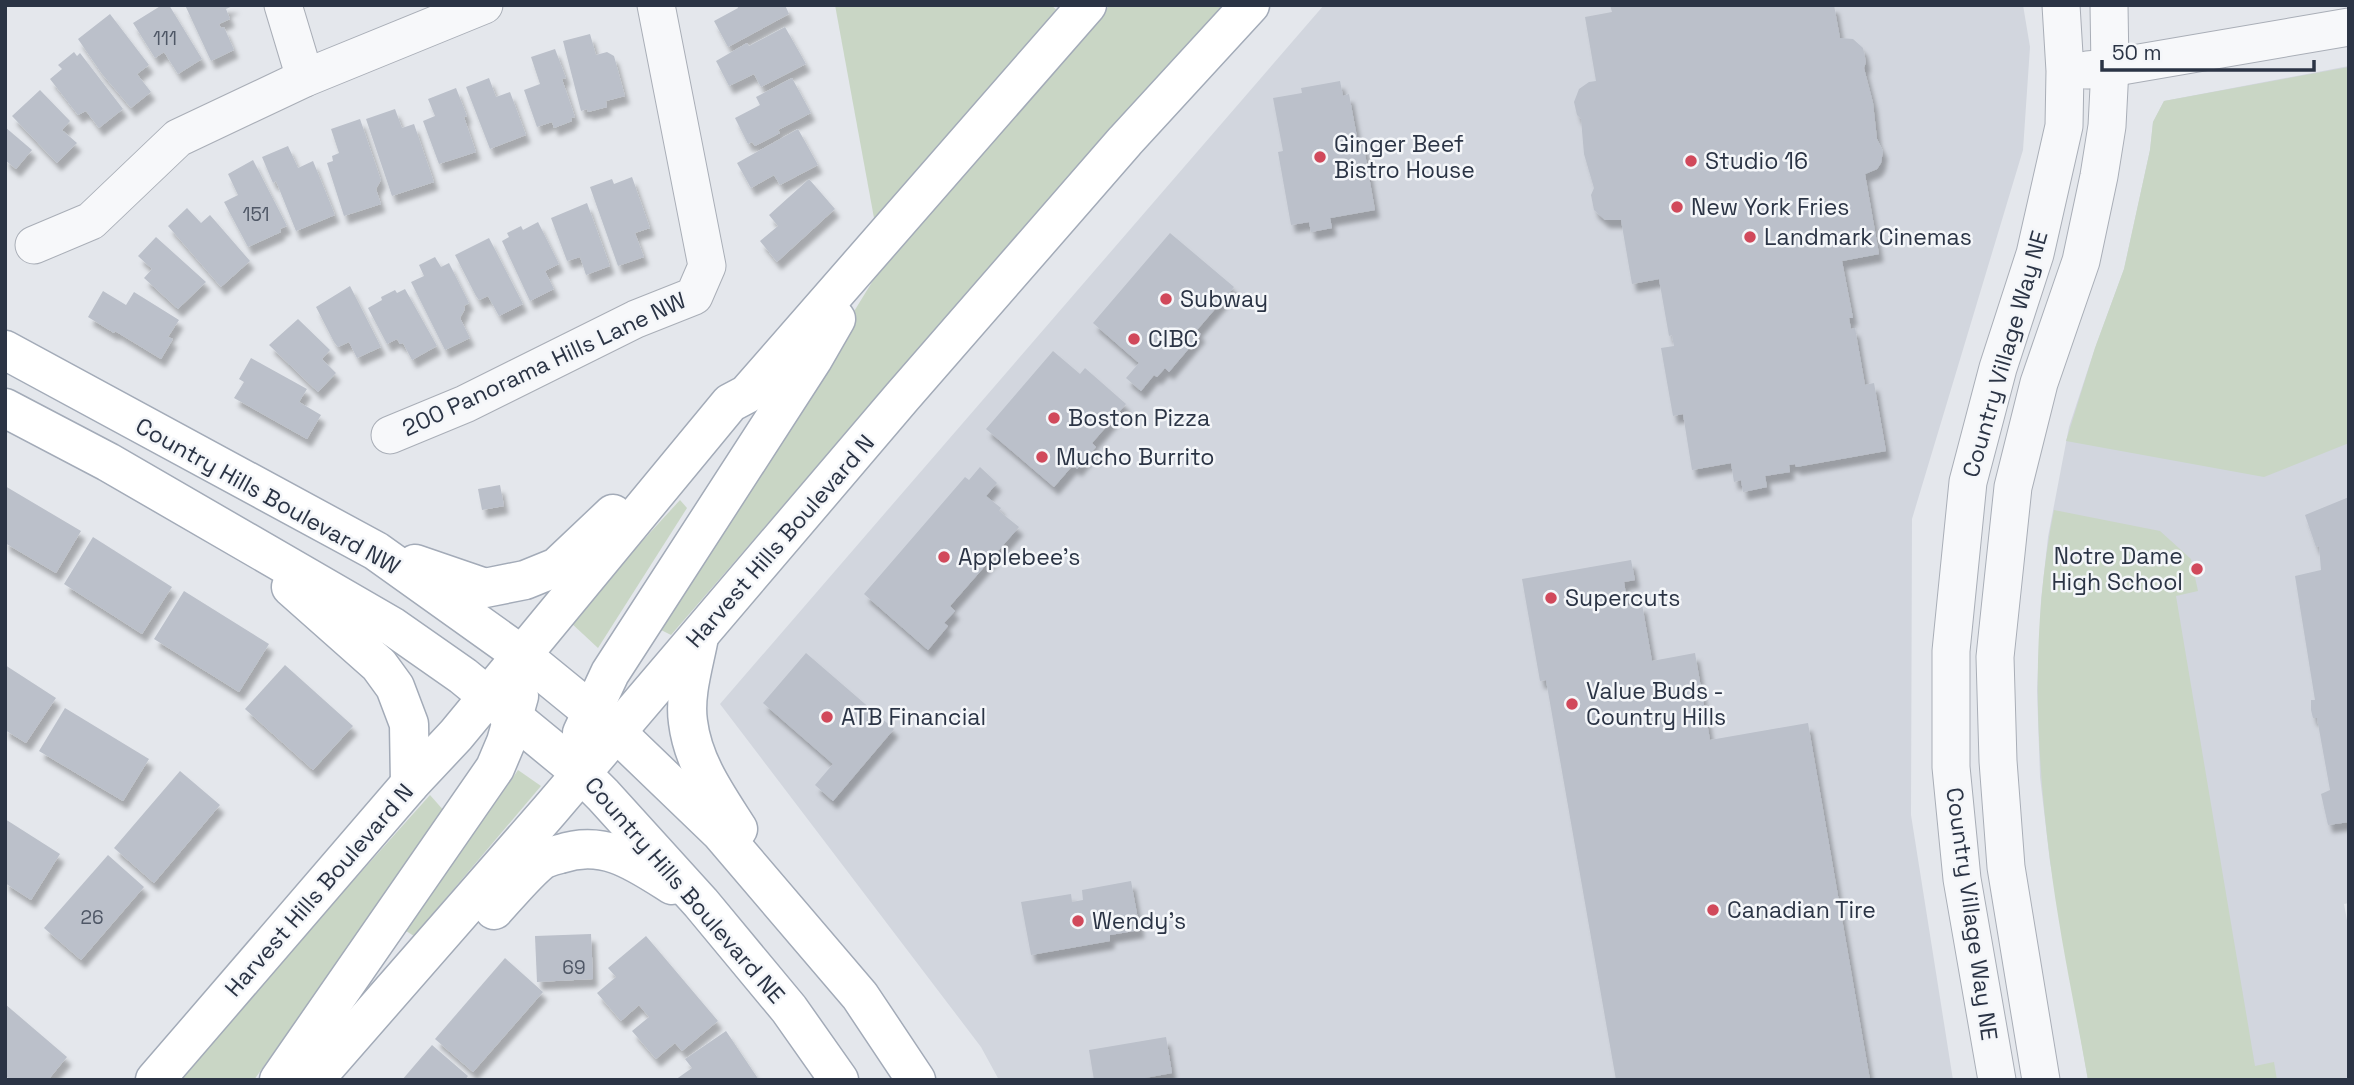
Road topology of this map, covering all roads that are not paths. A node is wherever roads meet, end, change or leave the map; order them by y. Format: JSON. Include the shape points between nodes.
{"nodes":[{"id":1,"x":283,"y":5,"type":"edge"},
{"id":2,"x":484,"y":5,"type":"edge"},
{"id":3,"x":656,"y":5,"type":"edge"},
{"id":4,"x":1087,"y":5,"type":"edge"},
{"id":5,"x":1250,"y":5,"type":"edge"},
{"id":6,"x":2061,"y":5,"type":"edge"},
{"id":7,"x":2109,"y":5,"type":"edge"},
{"id":8,"x":2349,"y":27,"type":"edge"},
{"id":9,"x":2110,"y":68,"type":"junction"},
{"id":10,"x":2065,"y":71,"type":"junction"},
{"id":11,"x":305,"y":78,"type":"junction"},
{"id":12,"x":34,"y":245,"type":"dead end"},
{"id":13,"x":878,"y":246,"type":"junction"},
{"id":14,"x":5,"y":350,"type":"edge"},
{"id":15,"x":730,"y":403,"type":"junction"},
{"id":16,"x":5,"y":408,"type":"edge"},
{"id":17,"x":390,"y":435,"type":"dead end"},
{"id":18,"x":108,"y":462,"type":"junction"},
{"id":19,"x":376,"y":551,"type":"junction"},
{"id":20,"x":700,"y":634,"type":"junction"},
{"id":21,"x":523,"y":656,"type":"junction"},
{"id":22,"x":500,"y":707,"type":"junction"},
{"id":23,"x":604,"y":722,"type":"junction"},
{"id":24,"x":581,"y":773,"type":"junction"},
{"id":25,"x":411,"y":784,"type":"junction"},
{"id":26,"x":701,"y":903,"type":"junction"},
{"id":27,"x":794,"y":916,"type":"junction"},
{"id":28,"x":155,"y":1080,"type":"edge"},
{"id":29,"x":279,"y":1080,"type":"edge"},
{"id":30,"x":314,"y":1080,"type":"edge"},
{"id":31,"x":322,"y":1080,"type":"edge"},
{"id":32,"x":839,"y":1080,"type":"edge"},
{"id":33,"x":916,"y":1080,"type":"edge"},
{"id":34,"x":1997,"y":1080,"type":"edge"},
{"id":35,"x":2040,"y":1080,"type":"edge"}],
"edges":[{"from":1,"to":11,"type":"street"},
{"from":2,"to":11,"type":"street"},
{"from":3,"to":17,"type":"street","name":"200 Panorama Hills Lane NW","via":[[707,266],[694,296]]},
{"from":4,"to":13,"type":"main road"},
{"from":5,"to":20,"type":"main road","name":"Harvest Hills Boulevard N","via":[[1125,141]]},
{"from":6,"to":10,"type":"street","name":"Country Village Way NE"},
{"from":7,"to":9,"type":"street","name":"Country Village Way NE"},
{"from":8,"to":9,"type":"street"},
{"from":9,"to":10,"type":"street"},
{"from":9,"to":35,"type":"street","name":"Country Village Way NE","via":[[2107,126],[2081,261],[2039,383],[2013,487],[1994,657],[2006,867]]},
{"from":10,"to":34,"type":"street","name":"Country Village Way NE","via":[[2064,126],[2054,178],[1968,482],[1951,651],[1951,767],[1962,879]]},
{"from":11,"to":12,"type":"street","via":[[178,138],[91,221]]},
{"from":13,"to":15,"type":"main road","via":[[747,394]]},
{"from":13,"to":23,"type":"main road","via":[[813,359],[610,673]]},
{"from":14,"to":19,"type":"main road","name":"Country Hills Boulevard NW"},
{"from":15,"to":19,"type":"main road","via":[[687,430],[639,490],[557,567],[540,576],[485,588]]},
{"from":15,"to":21,"type":"main road"},
{"from":16,"to":18,"type":"main road","name":"Country Hills Boulevard NW"},
{"from":18,"to":22,"type":"main road","name":"Country Hills Boulevard NW","via":[[393,626]]},
{"from":18,"to":25,"type":"main road","via":[[141,493],[295,590],[379,665],[395,687],[409,724]]},
{"from":19,"to":21,"type":"main road","name":"Country Hills Boulevard NW"},
{"from":20,"to":23,"type":"main road","name":"Harvest Hills Boulevard N"},
{"from":20,"to":27,"type":"main road","via":[[688,702],[696,755],[715,793]]},
{"from":21,"to":22,"type":"main road","via":[[524,678]]},
{"from":21,"to":23,"type":"main road"},
{"from":22,"to":24,"type":"main road","name":"Country Hills Boulevard NE"},
{"from":22,"to":25,"type":"main road","name":"Harvest Hills Boulevard N"},
{"from":22,"to":29,"type":"main road","via":[[506,742],[495,768]]},
{"from":23,"to":24,"type":"main road","via":[[582,733],[578,751]]},
{"from":23,"to":27,"type":"main road","via":[[720,832]]},
{"from":24,"to":26,"type":"main road","name":"Country Hills Boulevard NE"},
{"from":24,"to":30,"type":"main road"},
{"from":25,"to":28,"type":"main road","name":"Harvest Hills Boulevard N"},
{"from":26,"to":31,"type":"main road","via":[[646,869],[599,848],[544,859],[342,1070]]},
{"from":26,"to":32,"type":"main road","name":"Country Hills Boulevard NE","via":[[789,1009]]},
{"from":27,"to":33,"type":"main road","via":[[860,996]]}]}
